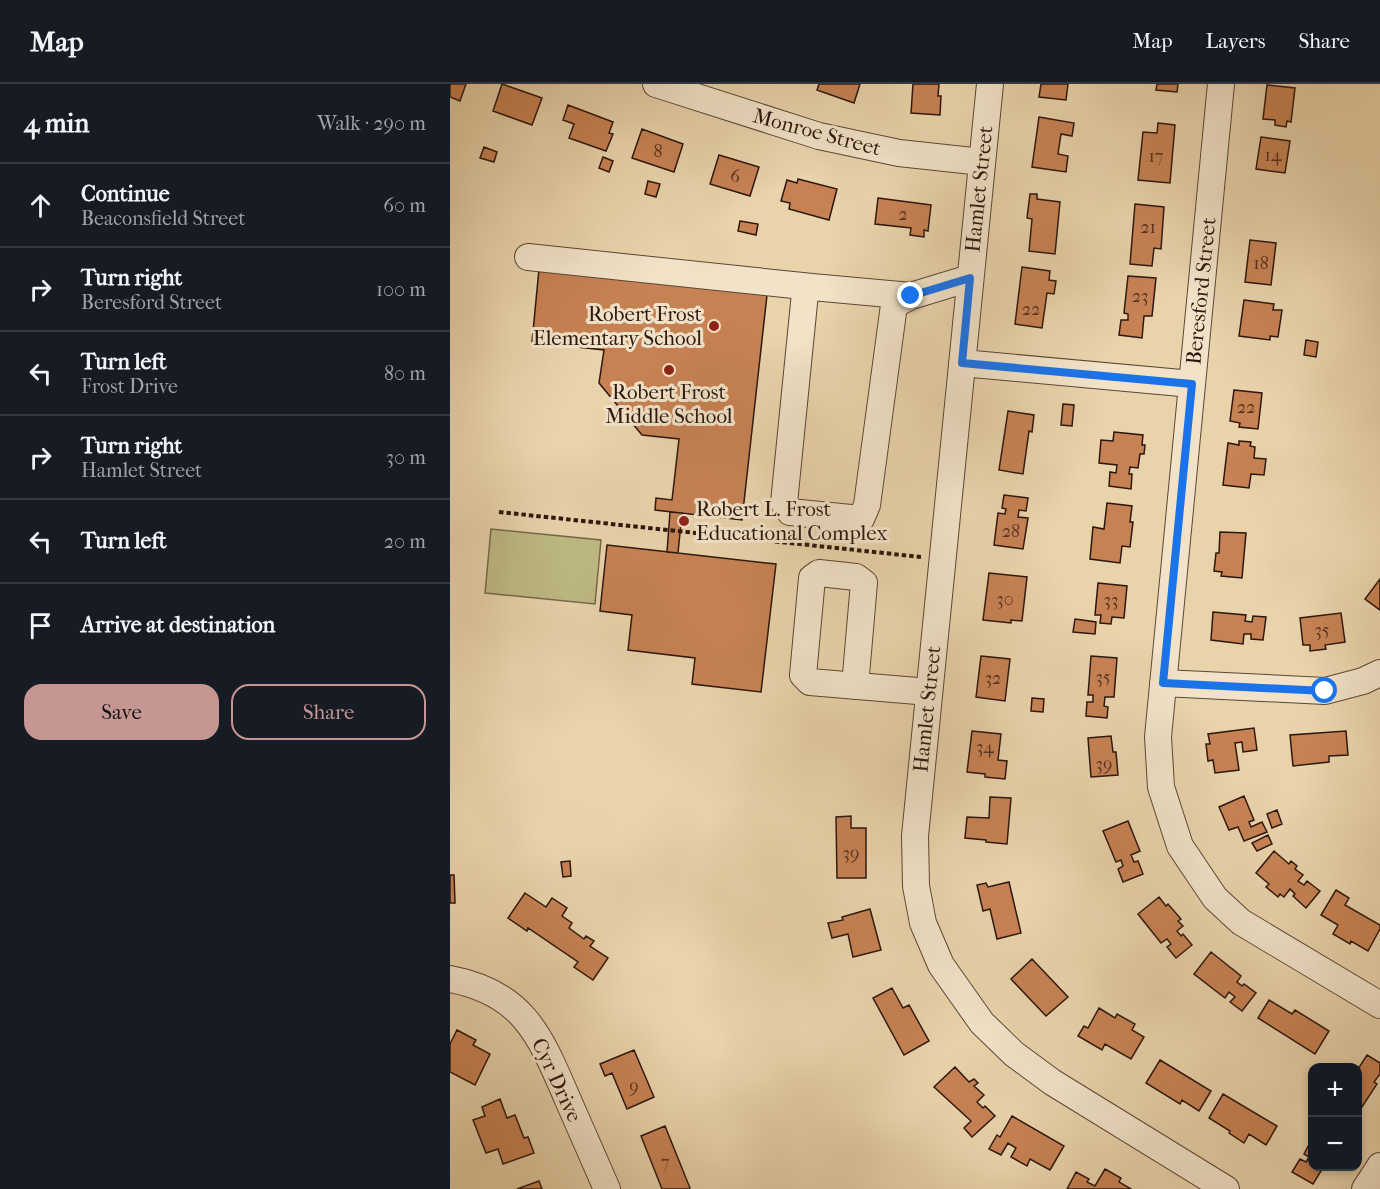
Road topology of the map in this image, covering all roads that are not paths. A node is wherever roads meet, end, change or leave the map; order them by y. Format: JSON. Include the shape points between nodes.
{"nodes":[{"id":1,"x":656,"y":84,"type":"edge"},
{"id":2,"x":990,"y":84,"type":"edge"},
{"id":3,"x":1221,"y":84,"type":"edge"},
{"id":4,"x":982,"y":162,"type":"junction"},
{"id":5,"x":528,"y":257,"type":"dead end"},
{"id":6,"x":970,"y":278,"type":"junction"},
{"id":7,"x":812,"y":287,"type":"junction"},
{"id":8,"x":911,"y":296,"type":"junction"},
{"id":9,"x":962,"y":363,"type":"junction"},
{"id":10,"x":1192,"y":384,"type":"junction"},
{"id":11,"x":1380,"y":673,"type":"edge"},
{"id":12,"x":1163,"y":683,"type":"junction"},
{"id":13,"x":855,"y":686,"type":"dead end"},
{"id":14,"x":929,"y":692,"type":"junction"},
{"id":15,"x":450,"y":979,"type":"edge"},
{"id":16,"x":1380,"y":1005,"type":"edge"},
{"id":17,"x":1380,"y":1166,"type":"edge"},
{"id":18,"x":607,"y":1189,"type":"edge"},
{"id":19,"x":1226,"y":1189,"type":"edge"},
{"id":20,"x":1365,"y":1189,"type":"edge"}],
"edges":[{"from":1,"to":4,"type":"street","name":"Monroe Street","via":[[819,136],[899,153]]},
{"from":2,"to":4,"type":"street","name":"Hamlet Street"},
{"from":3,"to":10,"type":"street","name":"Beresford Street"},
{"from":4,"to":6,"type":"street","name":"Hamlet Street"},
{"from":5,"to":7,"type":"street"},
{"from":6,"to":8,"type":"street"},
{"from":6,"to":9,"type":"street","name":"Hamlet Street"},
{"from":7,"to":8,"type":"street"},
{"from":7,"to":8,"type":"street","via":[[805,293],[784,503],[790,512],[861,519],[867,505],[894,305]]},
{"from":9,"to":10,"type":"street"},
{"from":9,"to":14,"type":"street","name":"Hamlet Street"},
{"from":10,"to":12,"type":"street","name":"Beresford Street"},
{"from":11,"to":12,"type":"street","via":[[1325,691]]},
{"from":12,"to":16,"type":"street","name":"Beresford Street","via":[[1158,737],[1161,787],[1180,846],[1215,898],[1241,922]]},
{"from":13,"to":14,"type":"street"},
{"from":14,"to":19,"type":"street","name":"Hamlet Street","via":[[915,836],[916,886],[923,923],[941,965],[982,1023],[1014,1054],[1052,1082]]},
{"from":15,"to":18,"type":"street","name":"Cyr Drive","via":[[495,994],[536,1032]]},
{"from":17,"to":20,"type":"street"}]}
